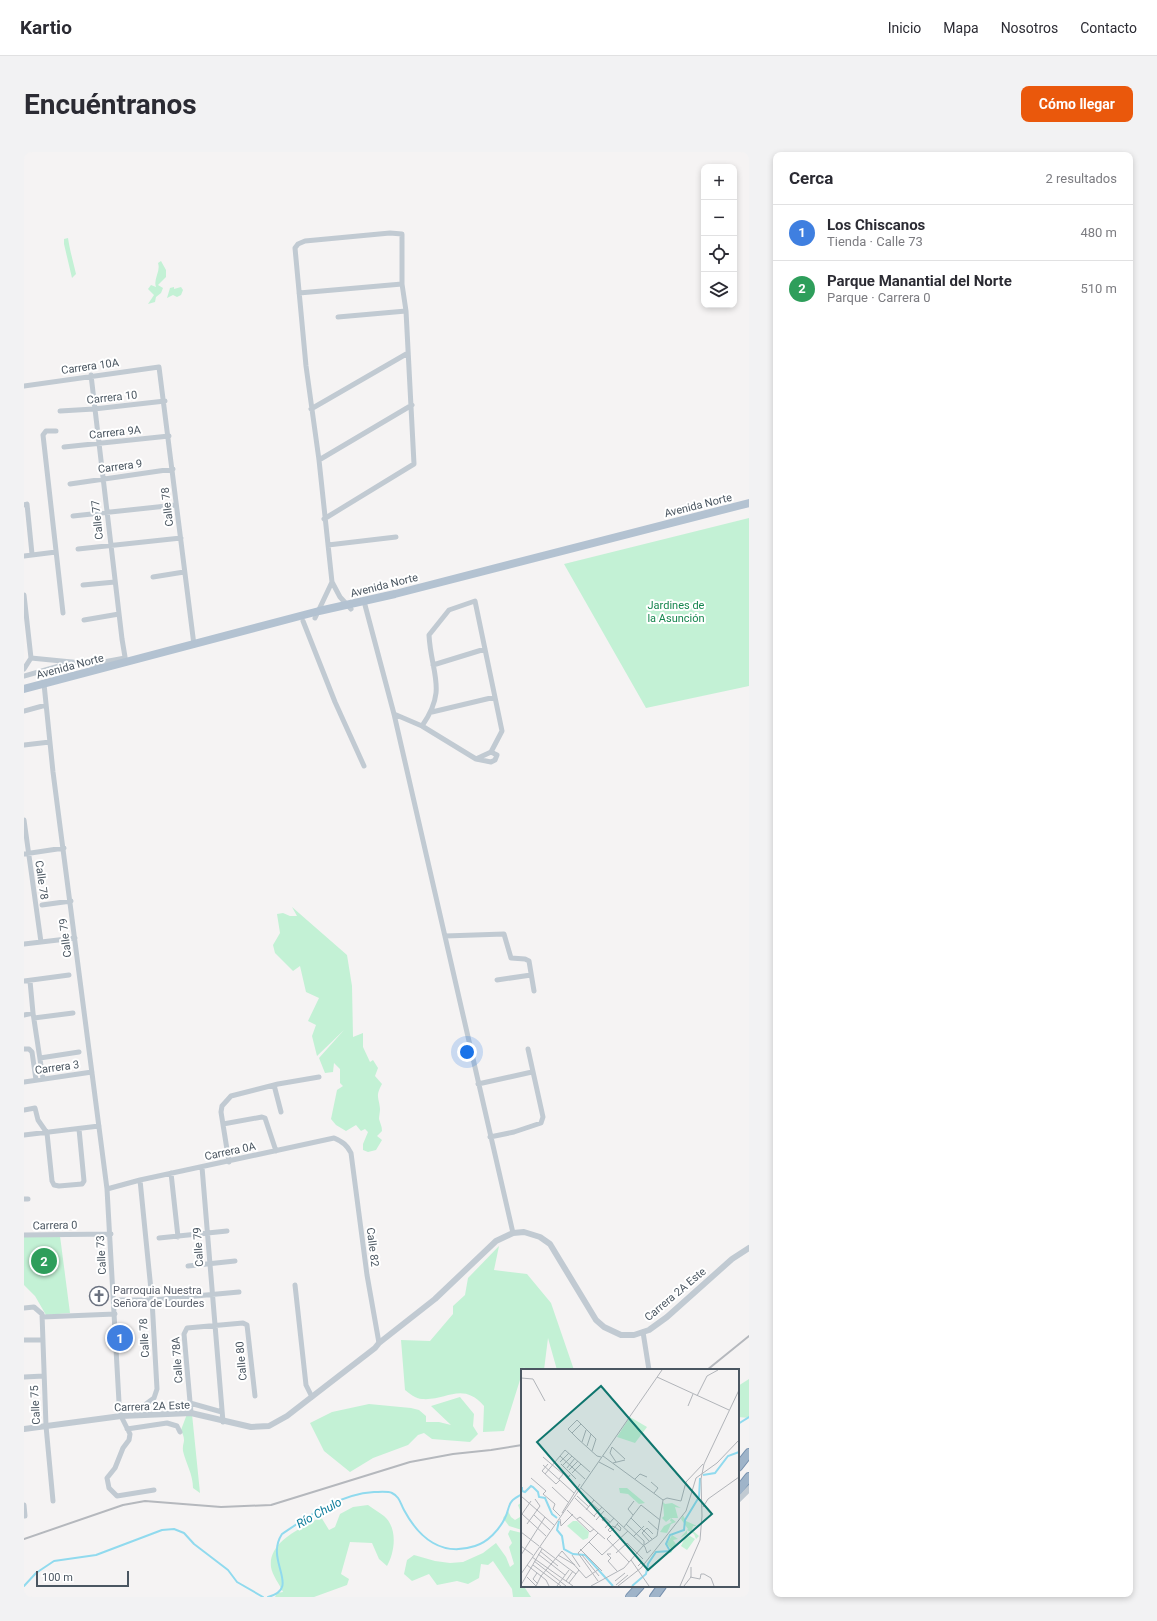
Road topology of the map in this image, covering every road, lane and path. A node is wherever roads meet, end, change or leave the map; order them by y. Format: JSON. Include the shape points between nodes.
{"nodes":[{"id":1,"x":402,"y":284,"type":"junction"},
{"id":2,"x":299,"y":293,"type":"junction"},
{"id":3,"x":406,"y":311,"type":"junction"},
{"id":4,"x":338,"y":317,"type":"dead end"},
{"id":5,"x":408,"y":353,"type":"junction"},
{"id":6,"x":159,"y":367,"type":"joint"},
{"id":7,"x":91,"y":375,"type":"junction"},
{"id":8,"x":24,"y":386,"type":"edge"},
{"id":9,"x":165,"y":401,"type":"junction"},
{"id":10,"x":412,"y":405,"type":"junction"},
{"id":11,"x":94,"y":409,"type":"junction"},
{"id":12,"x":311,"y":409,"type":"junction"},
{"id":13,"x":60,"y":411,"type":"dead end"},
{"id":14,"x":56,"y":431,"type":"dead end"},
{"id":15,"x":169,"y":436,"type":"junction"},
{"id":16,"x":99,"y":444,"type":"junction"},
{"id":17,"x":64,"y":447,"type":"dead end"},
{"id":18,"x":319,"y":460,"type":"junction"},
{"id":19,"x":172,"y":469,"type":"junction"},
{"id":20,"x":103,"y":479,"type":"junction"},
{"id":21,"x":70,"y":484,"type":"dead end"},
{"id":22,"x":749,"y":503,"type":"edge"},
{"id":23,"x":25,"y":504,"type":"edge"},
{"id":24,"x":176,"y":505,"type":"junction"},
{"id":25,"x":749,"y":508,"type":"edge"},
{"id":26,"x":107,"y":512,"type":"junction"},
{"id":27,"x":73,"y":516,"type":"dead end"},
{"id":28,"x":324,"y":519,"type":"junction"},
{"id":29,"x":396,"y":537,"type":"dead end"},
{"id":30,"x":181,"y":538,"type":"junction"},
{"id":31,"x":328,"y":545,"type":"junction"},
{"id":32,"x":110,"y":547,"type":"junction"},
{"id":33,"x":78,"y":549,"type":"dead end"},
{"id":34,"x":56,"y":552,"type":"junction"},
{"id":35,"x":32,"y":554,"type":"junction"},
{"id":36,"x":24,"y":556,"type":"edge"},
{"id":37,"x":184,"y":572,"type":"junction"},
{"id":38,"x":153,"y":577,"type":"dead end"},
{"id":39,"x":115,"y":582,"type":"junction"},
{"id":40,"x":332,"y":582,"type":"junction"},
{"id":41,"x":83,"y":585,"type":"dead end"},
{"id":42,"x":24,"y":595,"type":"edge"},
{"id":43,"x":366,"y":605,"type":"junction"},
{"id":44,"x":349,"y":607,"type":"junction"},
{"id":45,"x":63,"y":613,"type":"dead end"},
{"id":46,"x":119,"y":614,"type":"junction"},
{"id":47,"x":317,"y":614,"type":"junction"},
{"id":48,"x":84,"y":620,"type":"dead end"},
{"id":49,"x":303,"y":621,"type":"junction"},
{"id":50,"x":194,"y":645,"type":"junction"},
{"id":51,"x":485,"y":649,"type":"junction"},
{"id":52,"x":31,"y":658,"type":"junction"},
{"id":53,"x":126,"y":660,"type":"junction"},
{"id":54,"x":69,"y":663,"type":"junction"},
{"id":55,"x":92,"y":664,"type":"junction"},
{"id":56,"x":433,"y":665,"type":"junction"},
{"id":57,"x":104,"y":668,"type":"junction"},
{"id":58,"x":24,"y":669,"type":"edge"},
{"id":59,"x":24,"y":676,"type":"edge"},
{"id":60,"x":44,"y":687,"type":"junction"},
{"id":61,"x":24,"y":689,"type":"edge"},
{"id":62,"x":24,"y":695,"type":"edge"},
{"id":63,"x":495,"y":697,"type":"junction"},
{"id":64,"x":46,"y":705,"type":"junction"},
{"id":65,"x":24,"y":711,"type":"edge"},
{"id":66,"x":432,"y":712,"type":"junction"},
{"id":67,"x":394,"y":714,"type":"junction"},
{"id":68,"x":422,"y":726,"type":"junction"},
{"id":69,"x":50,"y":742,"type":"junction"},
{"id":70,"x":24,"y":745,"type":"edge"},
{"id":71,"x":491,"y":752,"type":"junction"},
{"id":72,"x":476,"y":759,"type":"junction"},
{"id":73,"x":364,"y":766,"type":"dead end"},
{"id":74,"x":24,"y":820,"type":"edge"},
{"id":75,"x":64,"y":848,"type":"junction"},
{"id":76,"x":26,"y":854,"type":"edge"},
{"id":77,"x":70,"y":901,"type":"junction"},
{"id":78,"x":42,"y":905,"type":"dead end"},
{"id":79,"x":445,"y":936,"type":"junction"},
{"id":80,"x":75,"y":938,"type":"junction"},
{"id":81,"x":41,"y":942,"type":"junction"},
{"id":82,"x":24,"y":944,"type":"edge"},
{"id":83,"x":69,"y":975,"type":"dead end"},
{"id":84,"x":531,"y":975,"type":"junction"},
{"id":85,"x":497,"y":980,"type":"dead end"},
{"id":86,"x":27,"y":981,"type":"edge"},
{"id":87,"x":534,"y":991,"type":"dead end"},
{"id":88,"x":73,"y":1013,"type":"dead end"},
{"id":89,"x":24,"y":1015,"type":"edge"},
{"id":90,"x":34,"y":1016,"type":"junction"},
{"id":91,"x":24,"y":1049,"type":"edge"},
{"id":92,"x":528,"y":1049,"type":"dead end"},
{"id":93,"x":79,"y":1052,"type":"dead end"},
{"id":94,"x":40,"y":1058,"type":"junction"},
{"id":95,"x":92,"y":1072,"type":"junction"},
{"id":96,"x":532,"y":1072,"type":"junction"},
{"id":97,"x":320,"y":1077,"type":"dead end"},
{"id":98,"x":43,"y":1079,"type":"junction"},
{"id":99,"x":36,"y":1080,"type":"junction"},
{"id":100,"x":24,"y":1082,"type":"edge"},
{"id":101,"x":478,"y":1084,"type":"junction"},
{"id":102,"x":274,"y":1085,"type":"junction"},
{"id":103,"x":24,"y":1110,"type":"edge"},
{"id":104,"x":281,"y":1112,"type":"dead end"},
{"id":105,"x":223,"y":1124,"type":"junction"},
{"id":106,"x":99,"y":1126,"type":"junction"},
{"id":107,"x":79,"y":1129,"type":"junction"},
{"id":108,"x":48,"y":1133,"type":"junction"},
{"id":109,"x":24,"y":1135,"type":"edge"},
{"id":110,"x":490,"y":1137,"type":"junction"},
{"id":111,"x":276,"y":1151,"type":"junction"},
{"id":112,"x":351,"y":1153,"type":"joint"},
{"id":113,"x":229,"y":1162,"type":"junction"},
{"id":114,"x":202,"y":1167,"type":"junction"},
{"id":115,"x":171,"y":1174,"type":"junction"},
{"id":116,"x":140,"y":1180,"type":"junction"},
{"id":117,"x":107,"y":1189,"type":"junction"},
{"id":118,"x":227,"y":1231,"type":"dead end"},
{"id":119,"x":208,"y":1233,"type":"junction"},
{"id":120,"x":512,"y":1233,"type":"junction"},
{"id":121,"x":111,"y":1234,"type":"junction"},
{"id":122,"x":24,"y":1235,"type":"edge"},
{"id":123,"x":178,"y":1237,"type":"junction"},
{"id":124,"x":159,"y":1238,"type":"dead end"},
{"id":125,"x":749,"y":1248,"type":"edge"},
{"id":126,"x":235,"y":1261,"type":"dead end"},
{"id":127,"x":209,"y":1263,"type":"junction"},
{"id":128,"x":188,"y":1266,"type":"dead end"},
{"id":129,"x":295,"y":1285,"type":"dead end"},
{"id":130,"x":240,"y":1292,"type":"dead end"},
{"id":131,"x":212,"y":1294,"type":"junction"},
{"id":132,"x":114,"y":1300,"type":"junction"},
{"id":133,"x":152,"y":1300,"type":"junction"},
{"id":134,"x":24,"y":1308,"type":"edge"},
{"id":135,"x":115,"y":1314,"type":"junction"},
{"id":136,"x":42,"y":1317,"type":"junction"},
{"id":137,"x":214,"y":1326,"type":"junction"},
{"id":138,"x":643,"y":1332,"type":"junction"},
{"id":139,"x":24,"y":1340,"type":"edge"},
{"id":140,"x":42,"y":1340,"type":"junction"},
{"id":141,"x":377,"y":1346,"type":"junction"},
{"id":142,"x":649,"y":1369,"type":"edge"},
{"id":143,"x":44,"y":1376,"type":"junction"},
{"id":144,"x":24,"y":1377,"type":"edge"},
{"id":145,"x":255,"y":1396,"type":"dead end"},
{"id":146,"x":312,"y":1397,"type":"junction"},
{"id":147,"x":190,"y":1403,"type":"junction"},
{"id":148,"x":222,"y":1412,"type":"junction"},
{"id":149,"x":191,"y":1413,"type":"junction"},
{"id":150,"x":138,"y":1415,"type":"junction"},
{"id":151,"x":121,"y":1416,"type":"junction"},
{"id":152,"x":223,"y":1422,"type":"junction"},
{"id":153,"x":46,"y":1426,"type":"junction"},
{"id":154,"x":24,"y":1429,"type":"edge"},
{"id":155,"x":127,"y":1429,"type":"junction"},
{"id":156,"x":180,"y":1432,"type":"dead end"},
{"id":157,"x":749,"y":1453,"type":"edge"},
{"id":158,"x":739,"y":1466,"type":"edge"},
{"id":159,"x":749,"y":1477,"type":"edge"},
{"id":160,"x":749,"y":1489,"type":"edge"},
{"id":161,"x":154,"y":1490,"type":"dead end"},
{"id":162,"x":739,"y":1490,"type":"edge"},
{"id":163,"x":739,"y":1499,"type":"edge"},
{"id":164,"x":53,"y":1501,"type":"dead end"},
{"id":165,"x":24,"y":1505,"type":"edge"},
{"id":166,"x":24,"y":1516,"type":"edge"},
{"id":167,"x":639,"y":1587,"type":"edge"},
{"id":168,"x":661,"y":1587,"type":"edge"},
{"id":169,"x":630,"y":1597,"type":"edge"},
{"id":170,"x":654,"y":1597,"type":"edge"}],
"edges":[{"from":1,"to":2,"type":"street"},
{"from":1,"to":2,"type":"street","via":[[402,234],[390,233],[305,241],[298,244],[295,248]]},
{"from":1,"to":3,"type":"street"},
{"from":2,"to":12,"type":"street"},
{"from":3,"to":4,"type":"street"},
{"from":3,"to":5,"type":"street"},
{"from":5,"to":10,"type":"street"},
{"from":5,"to":12,"type":"street"},
{"from":6,"to":7,"type":"street","name":"Carrera 10A"},
{"from":6,"to":9,"type":"street","name":"Calle 78"},
{"from":7,"to":8,"type":"street","name":"Carrera 10A"},
{"from":7,"to":11,"type":"street","name":"Calle 77"},
{"from":9,"to":11,"type":"street","name":"Carrera 10"},
{"from":9,"to":15,"type":"street","name":"Calle 78"},
{"from":10,"to":18,"type":"street"},
{"from":10,"to":28,"type":"street","via":[[414,464]]},
{"from":11,"to":13,"type":"street","name":"Carrera 10"},
{"from":11,"to":16,"type":"street","name":"Calle 77"},
{"from":12,"to":18,"type":"street"},
{"from":14,"to":34,"type":"street","via":[[46,431],[43,435]]},
{"from":15,"to":16,"type":"street","name":"Carrera 9A"},
{"from":15,"to":19,"type":"street","name":"Calle 78"},
{"from":16,"to":17,"type":"street","name":"Carrera 9A"},
{"from":16,"to":20,"type":"street","name":"Calle 77"},
{"from":18,"to":28,"type":"street"},
{"from":19,"to":20,"type":"street","name":"Carrera 9"},
{"from":19,"to":24,"type":"street","name":"Calle 78"},
{"from":20,"to":21,"type":"street","name":"Carrera 9"},
{"from":20,"to":26,"type":"street","name":"Calle 77"},
{"from":22,"to":44,"type":"main road","name":"Avenida Norte"},
{"from":23,"to":35,"type":"street"},
{"from":24,"to":26,"type":"street"},
{"from":24,"to":30,"type":"street","name":"Calle 78"},
{"from":25,"to":43,"type":"main road","name":"Avenida Norte"},
{"from":26,"to":27,"type":"street"},
{"from":26,"to":32,"type":"street","name":"Calle 77"},
{"from":28,"to":31,"type":"street"},
{"from":29,"to":31,"type":"street"},
{"from":30,"to":32,"type":"street"},
{"from":30,"to":37,"type":"street","name":"Calle 78"},
{"from":31,"to":40,"type":"street"},
{"from":32,"to":33,"type":"street"},
{"from":32,"to":39,"type":"street","name":"Calle 77"},
{"from":34,"to":35,"type":"street"},
{"from":34,"to":45,"type":"street"},
{"from":35,"to":36,"type":"street"},
{"from":37,"to":38,"type":"street"},
{"from":37,"to":50,"type":"street","name":"Calle 78"},
{"from":39,"to":41,"type":"street"},
{"from":39,"to":46,"type":"street","name":"Calle 77"},
{"from":40,"to":44,"type":"street"},
{"from":40,"to":47,"type":"street"},
{"from":42,"to":52,"type":"street"},
{"from":43,"to":44,"type":"main road","name":"Avenida Norte"},
{"from":43,"to":67,"type":"street"},
{"from":44,"to":47,"type":"main road","name":"Avenida Norte"},
{"from":46,"to":48,"type":"street"},
{"from":46,"to":53,"type":"street","name":"Calle 77"},
{"from":47,"to":49,"type":"main road","name":"Avenida Norte"},
{"from":47,"to":50,"type":"main road","name":"Avenida Norte"},
{"from":49,"to":60,"type":"main road","name":"Avenida Norte"},
{"from":49,"to":73,"type":"street","via":[[334,702]]},
{"from":50,"to":53,"type":"main road","name":"Avenida Norte"},
{"from":51,"to":56,"type":"street"},
{"from":51,"to":56,"type":"street","via":[[475,601],[449,610],[429,635]]},
{"from":51,"to":63,"type":"street"},
{"from":52,"to":54,"type":"street"},
{"from":52,"to":58,"type":"street"},
{"from":53,"to":55,"type":"street"},
{"from":53,"to":57,"type":"main road","name":"Avenida Norte"},
{"from":54,"to":55,"type":"street"},
{"from":54,"to":59,"type":"street"},
{"from":55,"to":57,"type":"street"},
{"from":56,"to":66,"type":"street","via":[[437,682]]},
{"from":57,"to":60,"type":"main road","name":"Avenida Norte"},
{"from":60,"to":61,"type":"main road","name":"Avenida Norte"},
{"from":60,"to":62,"type":"main road","name":"Avenida Norte"},
{"from":60,"to":64,"type":"street","name":"Calle 79"},
{"from":63,"to":66,"type":"street"},
{"from":63,"to":71,"type":"street","via":[[502,731]]},
{"from":64,"to":65,"type":"street"},
{"from":64,"to":69,"type":"street","name":"Calle 79"},
{"from":66,"to":68,"type":"street"},
{"from":67,"to":68,"type":"street"},
{"from":67,"to":79,"type":"street"},
{"from":68,"to":72,"type":"street"},
{"from":69,"to":70,"type":"street"},
{"from":69,"to":75,"type":"street","name":"Calle 79"},
{"from":71,"to":72,"type":"street"},
{"from":71,"to":72,"type":"street","via":[[497,755],[491,762]]},
{"from":74,"to":76,"type":"street","name":"Calle 78"},
{"from":75,"to":76,"type":"street"},
{"from":75,"to":77,"type":"street","name":"Calle 79"},
{"from":76,"to":81,"type":"street","name":"Calle 78"},
{"from":77,"to":78,"type":"street"},
{"from":77,"to":80,"type":"street","name":"Calle 79"},
{"from":79,"to":84,"type":"street","via":[[503,934],[510,956],[514,959],[528,960]]},
{"from":79,"to":101,"type":"street"},
{"from":80,"to":81,"type":"street"},
{"from":80,"to":95,"type":"street","name":"Calle 79"},
{"from":81,"to":82,"type":"street"},
{"from":83,"to":86,"type":"street"},
{"from":84,"to":85,"type":"street"},
{"from":84,"to":87,"type":"street"},
{"from":86,"to":90,"type":"street"},
{"from":88,"to":90,"type":"street"},
{"from":89,"to":90,"type":"street"},
{"from":90,"to":94,"type":"street"},
{"from":91,"to":99,"type":"street","via":[[32,1052]]},
{"from":92,"to":96,"type":"street"},
{"from":93,"to":94,"type":"street"},
{"from":94,"to":98,"type":"street"},
{"from":95,"to":98,"type":"street","name":"Carrera 3"},
{"from":95,"to":106,"type":"street","name":"Calle 79"},
{"from":96,"to":101,"type":"street"},
{"from":96,"to":110,"type":"street","via":[[543,1117],[541,1123]]},
{"from":97,"to":102,"type":"street"},
{"from":98,"to":99,"type":"street","name":"Carrera 3"},
{"from":99,"to":100,"type":"street","name":"Carrera 3"},
{"from":101,"to":110,"type":"street"},
{"from":102,"to":104,"type":"street"},
{"from":102,"to":105,"type":"street","via":[[231,1096],[222,1106]]},
{"from":103,"to":108,"type":"street","via":[[35,1108],[38,1120]]},
{"from":105,"to":111,"type":"street","via":[[265,1118]]},
{"from":105,"to":113,"type":"street"},
{"from":106,"to":107,"type":"street"},
{"from":106,"to":117,"type":"street","name":"Calle 79"},
{"from":107,"to":108,"type":"street"},
{"from":107,"to":108,"type":"street","via":[[84,1181],[82,1184],[54,1185]]},
{"from":108,"to":109,"type":"street"},
{"from":110,"to":120,"type":"street"},
{"from":111,"to":112,"type":"street","name":"Carrera 0A","via":[[334,1138],[348,1147]]},
{"from":111,"to":113,"type":"street","name":"Carrera 0A"},
{"from":112,"to":141,"type":"street","name":"Calle 82"},
{"from":113,"to":114,"type":"street","name":"Carrera 0A"},
{"from":114,"to":115,"type":"street","name":"Carrera 0A"},
{"from":114,"to":119,"type":"street","name":"Calle 79"},
{"from":115,"to":116,"type":"street","name":"Carrera 0A"},
{"from":115,"to":123,"type":"street"},
{"from":116,"to":117,"type":"street","name":"Carrera 0A"},
{"from":116,"to":133,"type":"street","name":"Calle 78"},
{"from":117,"to":121,"type":"street","name":"Calle 73"},
{"from":118,"to":119,"type":"street"},
{"from":119,"to":123,"type":"street"},
{"from":119,"to":127,"type":"street","name":"Calle 79"},
{"from":120,"to":138,"type":"street","name":"Carrera 2A Este","via":[[524,1232],[540,1237],[550,1244],[596,1320],[604,1327],[621,1335]]},
{"from":120,"to":141,"type":"street","name":"Carrera 2A Este","via":[[496,1241],[435,1299]]},
{"from":121,"to":122,"type":"street","name":"Carrera 0"},
{"from":121,"to":132,"type":"street","name":"Calle 73"},
{"from":123,"to":124,"type":"street"},
{"from":125,"to":138,"type":"street","name":"Carrera 2A Este","via":[[732,1259],[666,1317]]},
{"from":126,"to":127,"type":"street"},
{"from":127,"to":128,"type":"street"},
{"from":127,"to":131,"type":"street","name":"Calle 79"},
{"from":129,"to":146,"type":"street","via":[[306,1379]]},
{"from":130,"to":131,"type":"street"},
{"from":131,"to":133,"type":"street"},
{"from":131,"to":137,"type":"street","name":"Calle 79"},
{"from":132,"to":133,"type":"street"},
{"from":132,"to":135,"type":"street","name":"Calle 73"},
{"from":133,"to":150,"type":"street","name":"Calle 78","via":[[157,1394]]},
{"from":134,"to":136,"type":"street","name":"Calle 75","via":[[34,1307]]},
{"from":135,"to":136,"type":"street"},
{"from":135,"to":151,"type":"street","name":"Calle 73"},
{"from":136,"to":140,"type":"street","name":"Calle 75"},
{"from":137,"to":145,"type":"street","name":"Calle 80","via":[[246,1324],[248,1327]]},
{"from":137,"to":147,"type":"street","name":"Calle 78A","via":[[185,1330]]},
{"from":137,"to":148,"type":"street","name":"Calle 79"},
{"from":138,"to":142,"type":"street"},
{"from":139,"to":140,"type":"street"},
{"from":140,"to":143,"type":"street","name":"Calle 75"},
{"from":141,"to":146,"type":"street","name":"Carrera 2A Este"},
{"from":143,"to":144,"type":"street"},
{"from":143,"to":153,"type":"street","name":"Calle 75"},
{"from":146,"to":152,"type":"street","name":"Carrera 2A Este","via":[[269,1426],[251,1427]]},
{"from":147,"to":148,"type":"street"},
{"from":147,"to":149,"type":"street","name":"Calle 78A"},
{"from":148,"to":152,"type":"street","name":"Calle 79"},
{"from":149,"to":150,"type":"street","name":"Carrera 2A Este"},
{"from":149,"to":152,"type":"street","name":"Carrera 2A Este"},
{"from":150,"to":151,"type":"street","name":"Carrera 2A Este"},
{"from":151,"to":153,"type":"street","name":"Carrera 2A Este"},
{"from":151,"to":155,"type":"street"},
{"from":153,"to":154,"type":"street","name":"Carrera 2A Este"},
{"from":153,"to":164,"type":"street","name":"Calle 75"},
{"from":155,"to":156,"type":"street","via":[[167,1423],[176,1426]]},
{"from":155,"to":161,"type":"street","via":[[129,1440],[107,1478],[109,1488],[117,1496]]},
{"from":157,"to":158,"type":"highway"},
{"from":159,"to":162,"type":"highway"},
{"from":160,"to":163,"type":"street"},
{"from":165,"to":166,"type":"street"},
{"from":167,"to":169,"type":"highway"},
{"from":168,"to":170,"type":"highway"}]}
